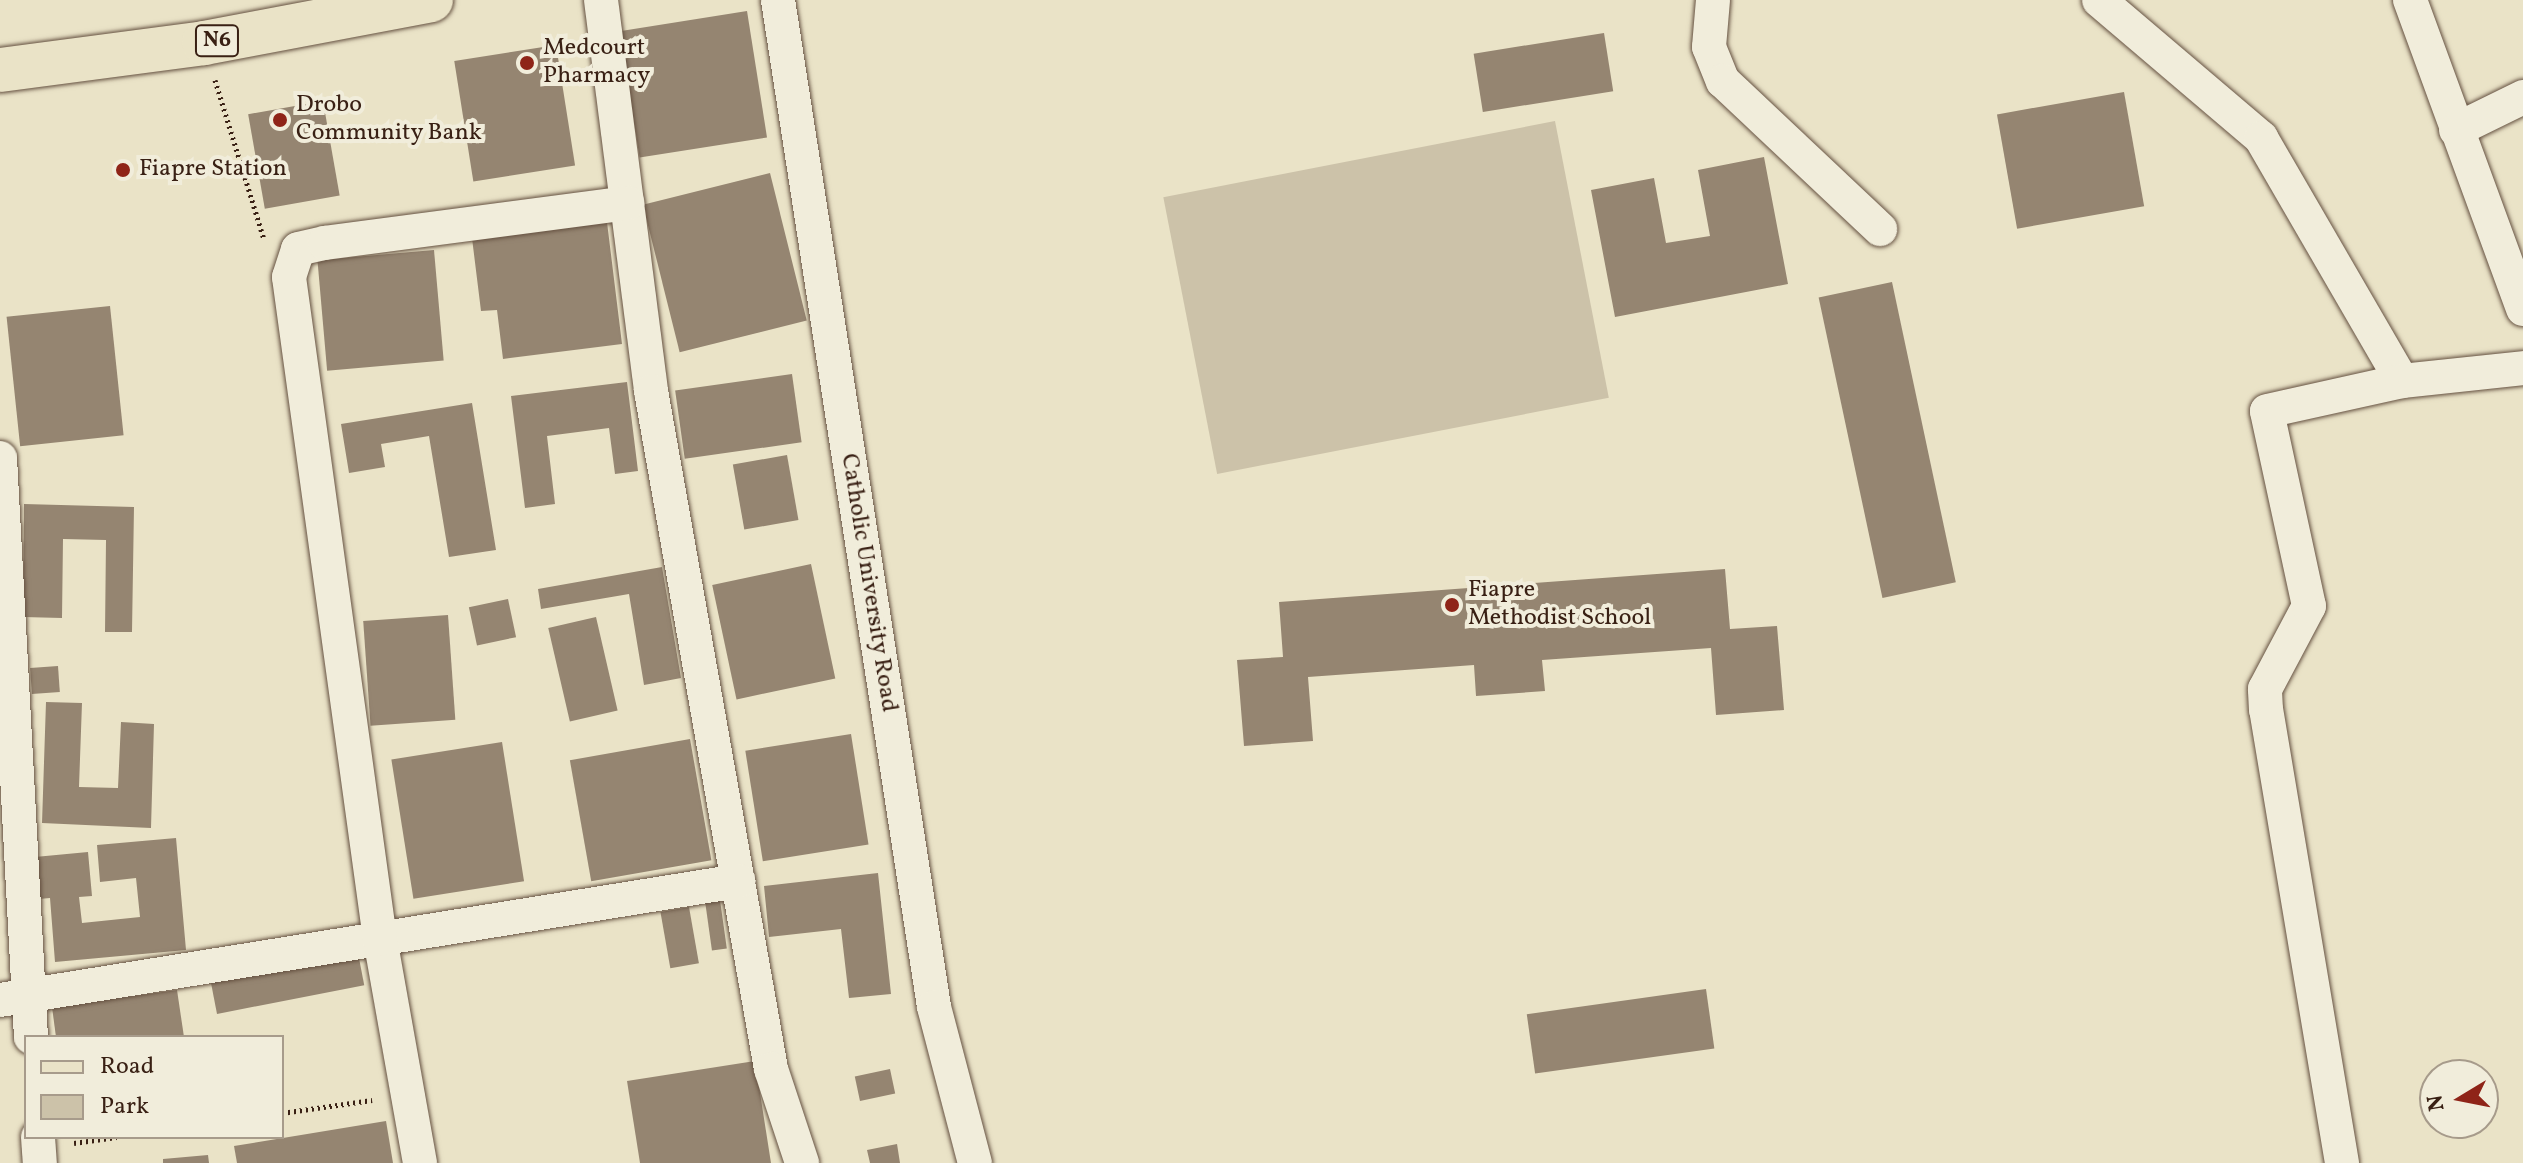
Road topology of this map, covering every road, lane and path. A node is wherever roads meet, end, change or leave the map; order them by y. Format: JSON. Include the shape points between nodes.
{"nodes":[{"id":1,"x":431,"y":0,"type":"edge"},
{"id":2,"x":601,"y":0,"type":"edge"},
{"id":3,"x":778,"y":0,"type":"edge"},
{"id":4,"x":1713,"y":0,"type":"edge"},
{"id":5,"x":2099,"y":0,"type":"edge"},
{"id":6,"x":2410,"y":0,"type":"edge"},
{"id":7,"x":204,"y":43,"type":"junction"},
{"id":8,"x":0,"y":70,"type":"edge"},
{"id":9,"x":2523,"y":97,"type":"edge"},
{"id":10,"x":2456,"y":130,"type":"junction"},
{"id":11,"x":627,"y":203,"type":"junction"},
{"id":12,"x":1880,"y":229,"type":"dead end"},
{"id":13,"x":289,"y":277,"type":"junction"},
{"id":14,"x":2523,"y":309,"type":"edge"},
{"id":15,"x":2523,"y":368,"type":"edge"},
{"id":16,"x":2402,"y":381,"type":"junction"},
{"id":17,"x":0,"y":458,"type":"edge"},
{"id":18,"x":1,"y":497,"type":"edge"},
{"id":19,"x":5,"y":683,"type":"edge"},
{"id":20,"x":9,"y":828,"type":"edge"},
{"id":21,"x":738,"y":881,"type":"junction"},
{"id":22,"x":380,"y":939,"type":"junction"},
{"id":23,"x":14,"y":1000,"type":"edge"},
{"id":24,"x":30,"y":1035,"type":"edge"},
{"id":25,"x":412,"y":1094,"type":"junction"},
{"id":26,"x":284,"y":1113,"type":"edge"},
{"id":27,"x":38,"y":1139,"type":"edge"},
{"id":28,"x":40,"y":1163,"type":"edge"},
{"id":29,"x":420,"y":1163,"type":"edge"},
{"id":30,"x":802,"y":1163,"type":"edge"},
{"id":31,"x":975,"y":1163,"type":"edge"},
{"id":32,"x":2342,"y":1163,"type":"edge"}],
"edges":[{"from":1,"to":7,"type":"main road","number":"N6"},
{"from":2,"to":11,"type":"street"},
{"from":3,"to":31,"type":"street","name":"Catholic University Road","via":[[934,1007]]},
{"from":4,"to":12,"type":"street","via":[[1709,47],[1723,81]]},
{"from":5,"to":16,"type":"street","via":[[2261,138]]},
{"from":6,"to":10,"type":"street"},
{"from":7,"to":8,"type":"main road","number":"N6"},
{"from":7,"to":13,"type":"path","via":[[264,240]]},
{"from":9,"to":10,"type":"street"},
{"from":10,"to":14,"type":"street"},
{"from":11,"to":13,"type":"street","via":[[298,249]]},
{"from":11,"to":21,"type":"street","via":[[651,391]]},
{"from":13,"to":22,"type":"street"},
{"from":15,"to":16,"type":"street"},
{"from":16,"to":32,"type":"street","via":[[2267,411],[2309,606],[2269,679],[2266,710]]},
{"from":17,"to":18,"type":"street"},
{"from":18,"to":19,"type":"street"},
{"from":19,"to":20,"type":"street"},
{"from":20,"to":23,"type":"street"},
{"from":21,"to":22,"type":"street"},
{"from":21,"to":30,"type":"street","via":[[771,1069]]},
{"from":22,"to":23,"type":"street"},
{"from":22,"to":25,"type":"street"},
{"from":23,"to":24,"type":"street"},
{"from":25,"to":26,"type":"path"},
{"from":25,"to":29,"type":"street"},
{"from":27,"to":28,"type":"street"}]}
